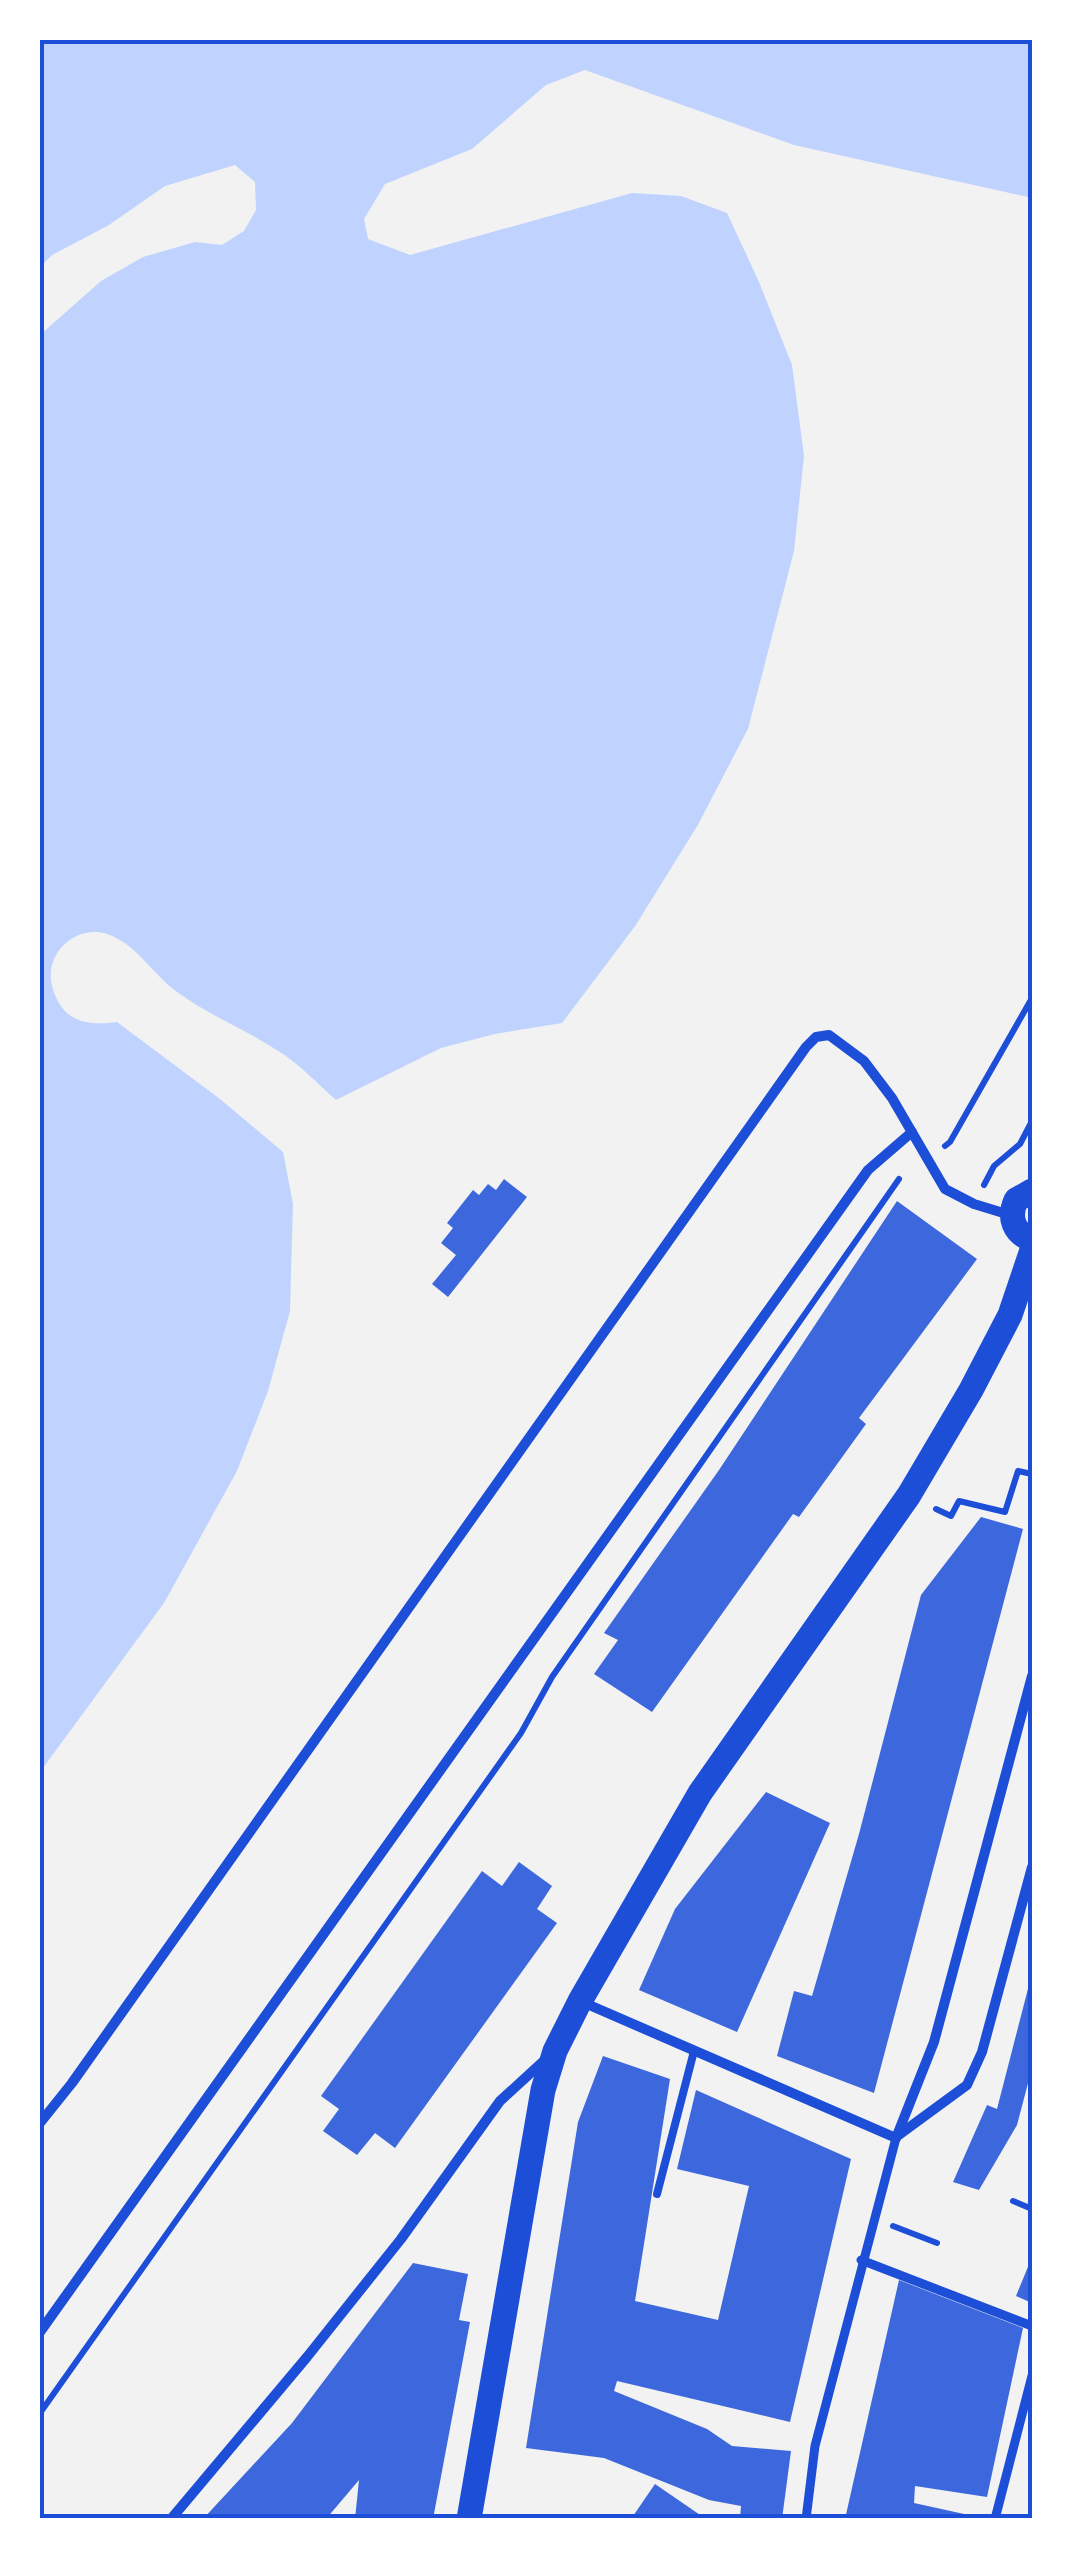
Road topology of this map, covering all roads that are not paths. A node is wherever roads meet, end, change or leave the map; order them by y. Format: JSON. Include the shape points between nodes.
{"nodes":[{"id":1,"x":912,"y":1132,"type":"junction"},
{"id":2,"x":1032,"y":1190,"type":"edge"},
{"id":3,"x":1012,"y":1215,"type":"junction"},
{"id":4,"x":1032,"y":1240,"type":"edge"},
{"id":5,"x":1032,"y":1250,"type":"edge"},
{"id":6,"x":1032,"y":1676,"type":"edge"},
{"id":7,"x":1032,"y":1866,"type":"edge"},
{"id":8,"x":580,"y":2002,"type":"junction"},
{"id":9,"x":555,"y":2051,"type":"junction"},
{"id":10,"x":694,"y":2051,"type":"junction"},
{"id":11,"x":40,"y":2123,"type":"edge"},
{"id":12,"x":896,"y":2138,"type":"junction"},
{"id":13,"x":657,"y":2194,"type":"dead end"},
{"id":14,"x":861,"y":2260,"type":"junction"},
{"id":15,"x":1032,"y":2326,"type":"edge"},
{"id":16,"x":40,"y":2332,"type":"edge"},
{"id":17,"x":1032,"y":2376,"type":"edge"},
{"id":18,"x":171,"y":2519,"type":"edge"},
{"id":19,"x":469,"y":2519,"type":"edge"},
{"id":20,"x":806,"y":2519,"type":"edge"},
{"id":21,"x":996,"y":2519,"type":"edge"}],
"edges":[{"from":1,"to":3,"type":"street","via":[[946,1189]]},
{"from":1,"to":11,"type":"street","via":[[852,1049],[829,1034],[806,1047]]},
{"from":1,"to":16,"type":"street","via":[[868,1170]]},
{"from":2,"to":3,"type":"main road","via":[[1016,1200]]},
{"from":3,"to":4,"type":"main road","via":[[1016,1230]]},
{"from":5,"to":8,"type":"main road","via":[[1010,1315],[909,1495],[700,1793]]},
{"from":6,"to":12,"type":"street","via":[[934,2042]]},
{"from":7,"to":12,"type":"street","via":[[967,2086]]},
{"from":8,"to":9,"type":"main road"},
{"from":8,"to":10,"type":"street"},
{"from":9,"to":18,"type":"street","via":[[500,2101],[401,2240]]},
{"from":9,"to":19,"type":"main road"},
{"from":10,"to":12,"type":"street"},
{"from":10,"to":13,"type":"lane"},
{"from":12,"to":14,"type":"street"},
{"from":14,"to":15,"type":"street"},
{"from":14,"to":20,"type":"street","via":[[815,2446]]},
{"from":17,"to":21,"type":"street"}]}
